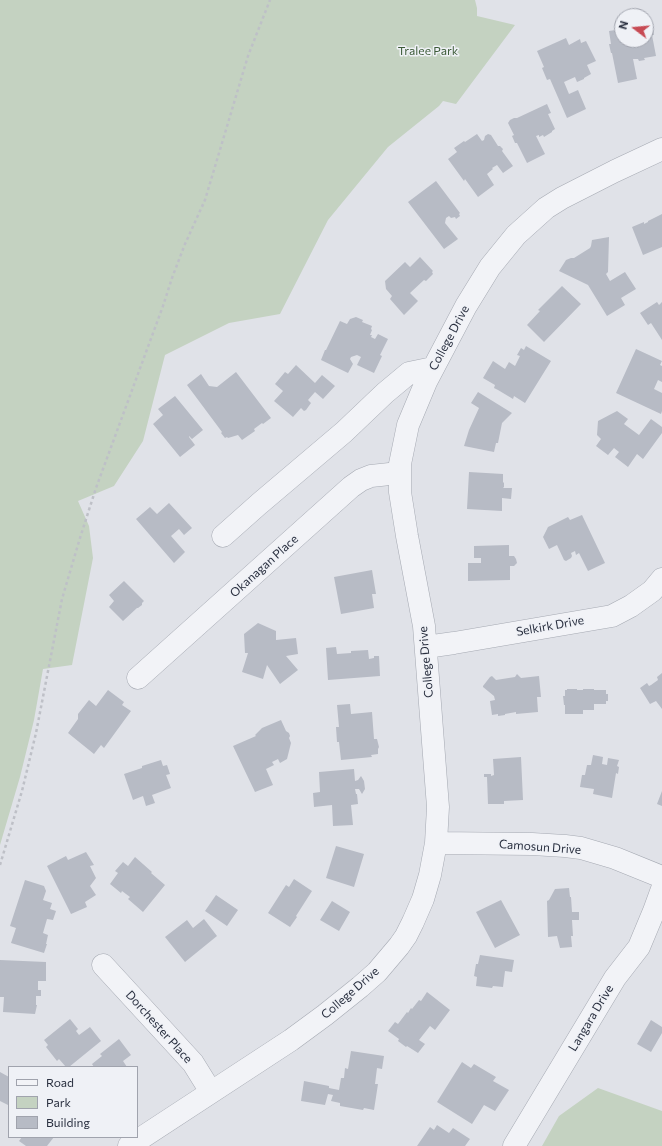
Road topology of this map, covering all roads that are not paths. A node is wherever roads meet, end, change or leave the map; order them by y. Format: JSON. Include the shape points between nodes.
{"nodes":[{"id":1,"x":662,"y":149,"type":"edge"},
{"id":2,"x":433,"y":368,"type":"junction"},
{"id":3,"x":399,"y":473,"type":"junction"},
{"id":4,"x":223,"y":536,"type":"dead end"},
{"id":5,"x":662,"y":579,"type":"edge"},
{"id":6,"x":426,"y":646,"type":"junction"},
{"id":7,"x":138,"y":678,"type":"dead end"},
{"id":8,"x":436,"y":842,"type":"junction"},
{"id":9,"x":662,"y":877,"type":"edge"},
{"id":10,"x":662,"y":889,"type":"edge"},
{"id":11,"x":102,"y":965,"type":"dead end"},
{"id":12,"x":211,"y":1092,"type":"junction"},
{"id":13,"x":129,"y":1146,"type":"edge"},
{"id":14,"x":514,"y":1146,"type":"edge"}],
"edges":[{"from":1,"to":2,"type":"street","name":"College Drive","via":[[562,198],[546,208],[516,235],[490,267]]},
{"from":2,"to":3,"type":"street","name":"College Drive","via":[[408,425]]},
{"from":2,"to":4,"type":"street","via":[[409,373]]},
{"from":3,"to":6,"type":"street","name":"College Drive"},
{"from":3,"to":7,"type":"street","name":"Okanagan Place","via":[[371,476],[351,487]]},
{"from":5,"to":6,"type":"street","name":"Selkirk Drive","via":[[652,591],[612,616]]},
{"from":6,"to":8,"type":"street","name":"College Drive","via":[[438,807]]},
{"from":8,"to":9,"type":"street","name":"Camosun Drive","via":[[581,848],[615,858]]},
{"from":8,"to":12,"type":"street","name":"College Drive","via":[[430,875],[413,922],[399,946],[377,972],[291,1040]]},
{"from":10,"to":14,"type":"street","name":"Langara Drive","via":[[639,947],[615,978]]},
{"from":11,"to":12,"type":"street","name":"Dorchester Place","via":[[193,1063]]},
{"from":12,"to":13,"type":"street","name":"College Drive"}]}
